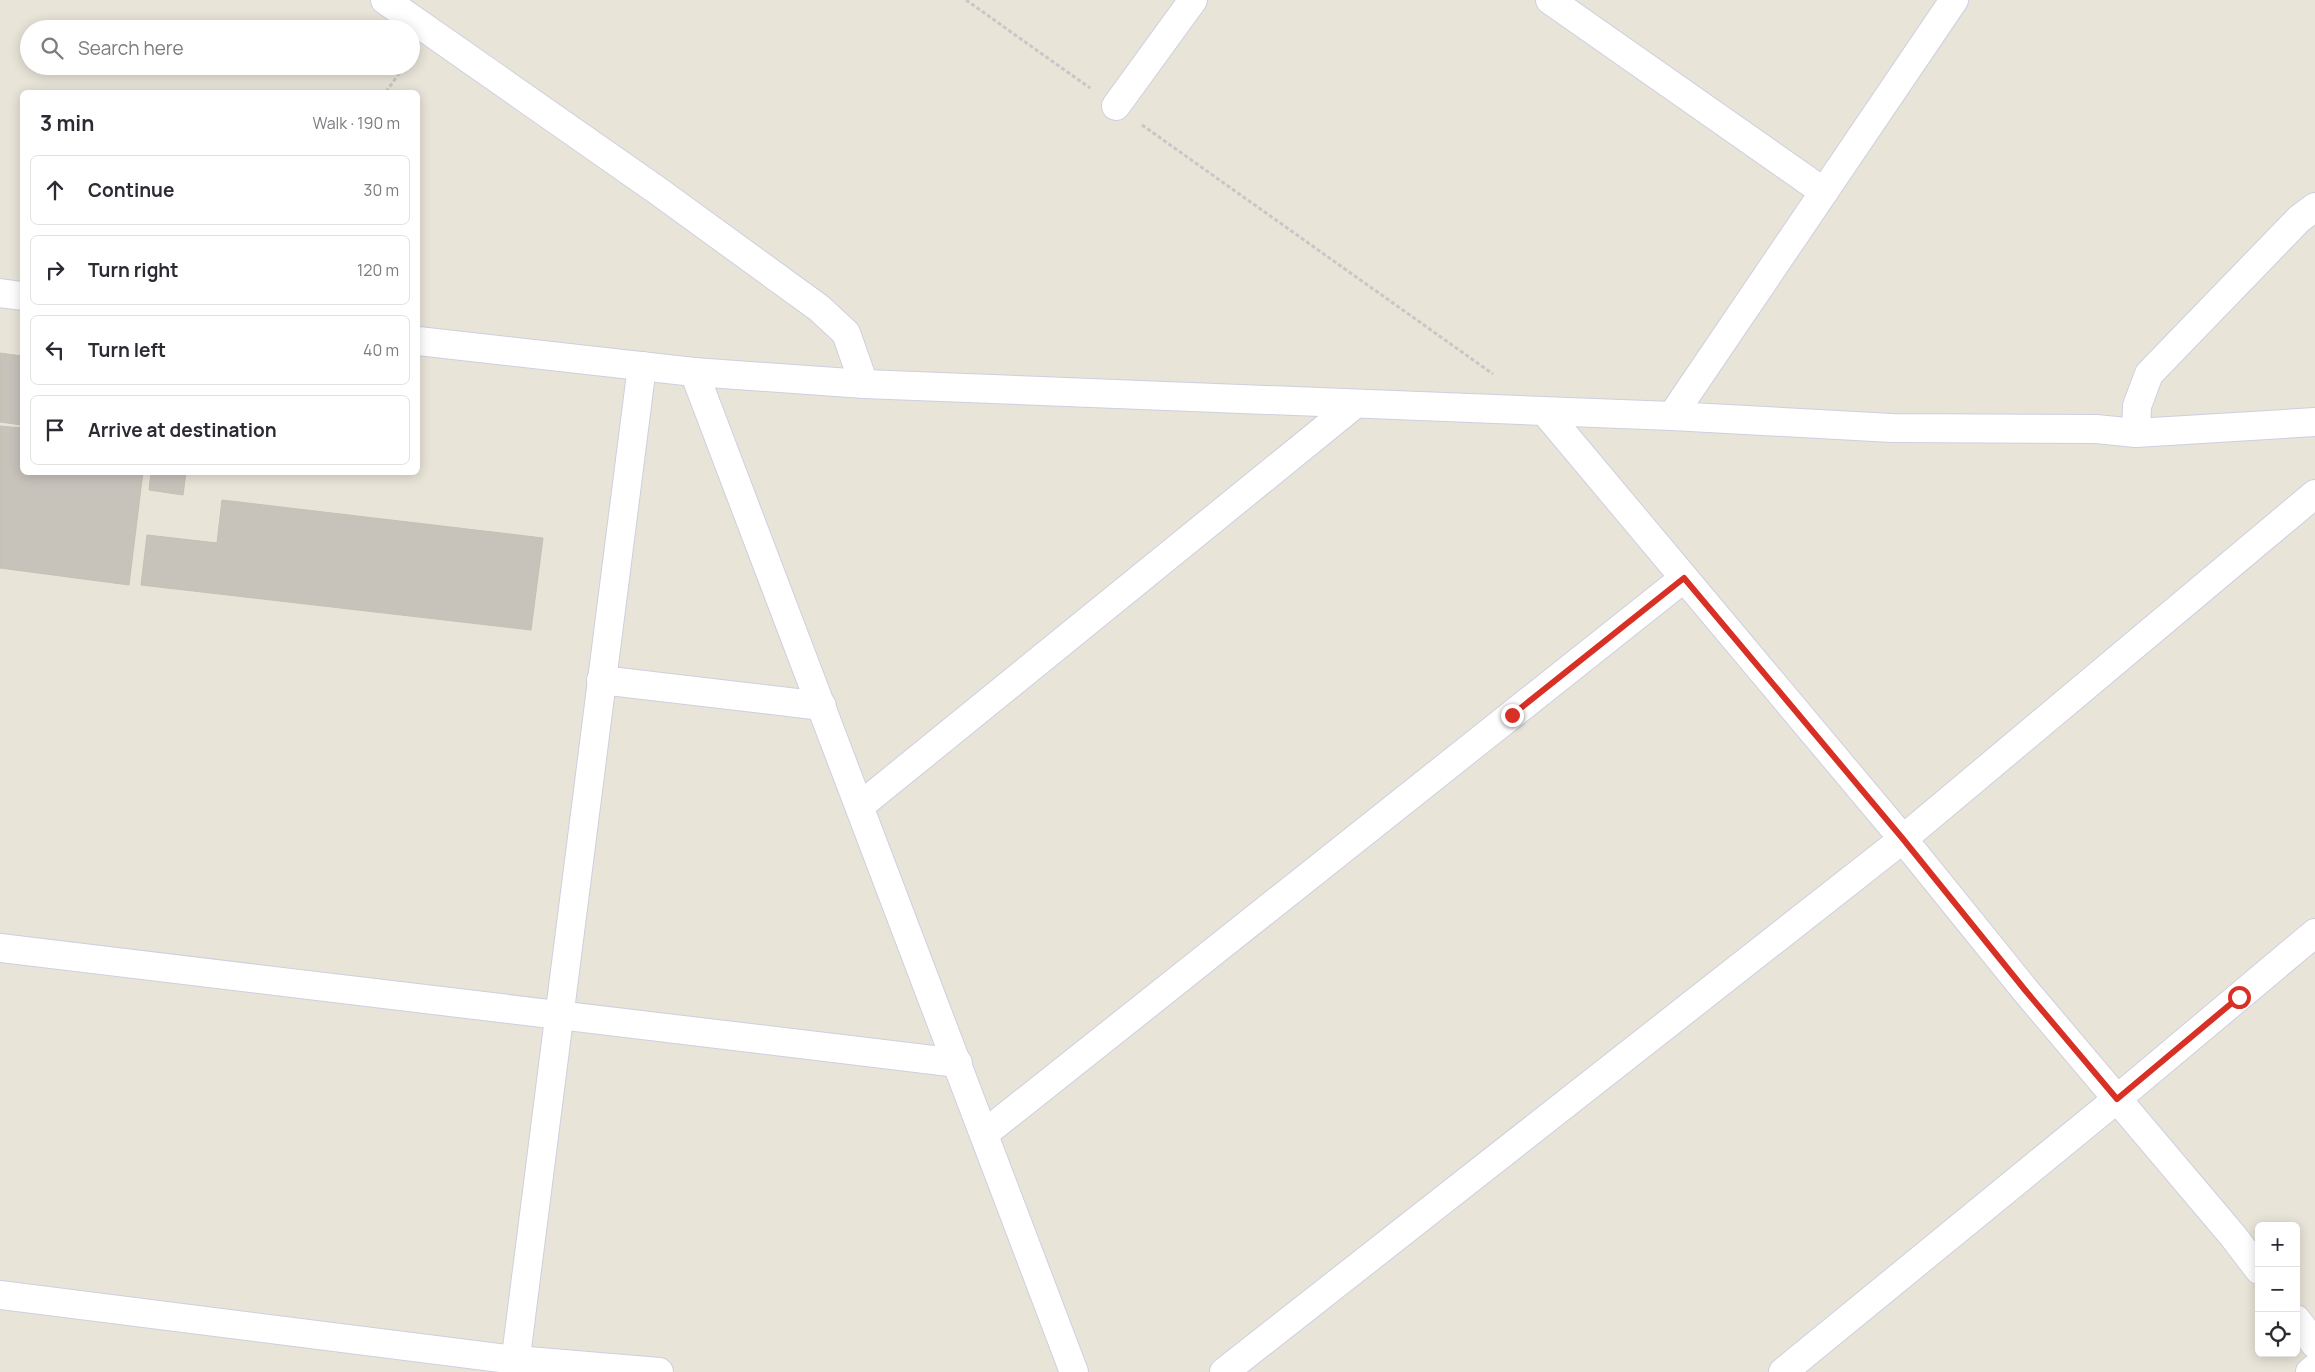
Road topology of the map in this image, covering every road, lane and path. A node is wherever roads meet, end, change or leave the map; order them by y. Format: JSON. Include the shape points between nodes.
{"nodes":[{"id":1,"x":385,"y":0,"type":"edge"},
{"id":2,"x":966,"y":0,"type":"edge"},
{"id":3,"x":1192,"y":0,"type":"edge"},
{"id":4,"x":1550,"y":0,"type":"edge"},
{"id":5,"x":1954,"y":0,"type":"edge"},
{"id":6,"x":414,"y":20,"type":"edge"},
{"id":7,"x":420,"y":24,"type":"edge"},
{"id":8,"x":398,"y":75,"type":"edge"},
{"id":9,"x":387,"y":90,"type":"edge"},
{"id":10,"x":1116,"y":106,"type":"junction"},
{"id":11,"x":1824,"y":192,"type":"junction"},
{"id":12,"x":2315,"y":207,"type":"edge"},
{"id":13,"x":0,"y":293,"type":"edge"},
{"id":14,"x":20,"y":296,"type":"edge"},
{"id":15,"x":420,"y":341,"type":"edge"},
{"id":16,"x":642,"y":366,"type":"junction"},
{"id":17,"x":694,"y":372,"type":"junction"},
{"id":18,"x":1495,"y":376,"type":"dead end"},
{"id":19,"x":864,"y":384,"type":"junction"},
{"id":20,"x":1354,"y":405,"type":"junction"},
{"id":21,"x":1546,"y":413,"type":"junction"},
{"id":22,"x":1672,"y":416,"type":"junction"},
{"id":23,"x":2315,"y":422,"type":"edge"},
{"id":24,"x":2136,"y":433,"type":"junction"},
{"id":25,"x":2315,"y":494,"type":"edge"},
{"id":26,"x":1684,"y":578,"type":"junction"},
{"id":27,"x":601,"y":680,"type":"junction"},
{"id":28,"x":822,"y":706,"type":"junction"},
{"id":29,"x":860,"y":806,"type":"junction"},
{"id":30,"x":1903,"y":839,"type":"junction"},
{"id":31,"x":2315,"y":933,"type":"edge"},
{"id":32,"x":0,"y":948,"type":"edge"},
{"id":33,"x":559,"y":1015,"type":"junction"},
{"id":34,"x":958,"y":1063,"type":"junction"},
{"id":35,"x":2117,"y":1099,"type":"junction"},
{"id":36,"x":984,"y":1134,"type":"junction"},
{"id":37,"x":2257,"y":1267,"type":"edge"},
{"id":38,"x":0,"y":1295,"type":"edge"},
{"id":39,"x":2300,"y":1324,"type":"edge"},
{"id":40,"x":2315,"y":1344,"type":"edge"},
{"id":41,"x":515,"y":1366,"type":"edge"},
{"id":42,"x":2315,"y":1368,"type":"edge"},
{"id":43,"x":659,"y":1372,"type":"edge"},
{"id":44,"x":1074,"y":1372,"type":"edge"},
{"id":45,"x":1224,"y":1372,"type":"edge"},
{"id":46,"x":1783,"y":1372,"type":"edge"},
{"id":47,"x":2310,"y":1372,"type":"edge"}],
"edges":[{"from":1,"to":6,"type":"street"},
{"from":2,"to":10,"type":"path"},
{"from":3,"to":10,"type":"street"},
{"from":4,"to":11,"type":"street"},
{"from":5,"to":11,"type":"street"},
{"from":7,"to":19,"type":"street","via":[[658,190],[819,308],[846,332]]},
{"from":8,"to":9,"type":"path"},
{"from":10,"to":18,"type":"path"},
{"from":11,"to":22,"type":"street"},
{"from":12,"to":24,"type":"street","via":[[2299,219],[2149,374],[2137,406]]},
{"from":13,"to":14,"type":"street"},
{"from":15,"to":16,"type":"street"},
{"from":16,"to":17,"type":"street"},
{"from":16,"to":27,"type":"street"},
{"from":17,"to":19,"type":"street"},
{"from":17,"to":28,"type":"street"},
{"from":19,"to":20,"type":"street"},
{"from":20,"to":21,"type":"street"},
{"from":20,"to":29,"type":"street"},
{"from":21,"to":22,"type":"street"},
{"from":21,"to":26,"type":"street"},
{"from":22,"to":24,"type":"street","via":[[1892,428],[2096,429]]},
{"from":23,"to":24,"type":"street"},
{"from":25,"to":30,"type":"street"},
{"from":26,"to":30,"type":"street"},
{"from":26,"to":36,"type":"street"},
{"from":27,"to":28,"type":"street"},
{"from":27,"to":33,"type":"street"},
{"from":28,"to":29,"type":"street"},
{"from":29,"to":34,"type":"street"},
{"from":30,"to":35,"type":"street"},
{"from":30,"to":45,"type":"street"},
{"from":31,"to":35,"type":"street"},
{"from":32,"to":33,"type":"street"},
{"from":33,"to":34,"type":"street"},
{"from":33,"to":41,"type":"street"},
{"from":34,"to":36,"type":"street"},
{"from":35,"to":37,"type":"street"},
{"from":35,"to":46,"type":"street"},
{"from":36,"to":44,"type":"street"},
{"from":38,"to":41,"type":"street"},
{"from":39,"to":40,"type":"street"},
{"from":41,"to":43,"type":"street"},
{"from":42,"to":47,"type":"street"}]}
